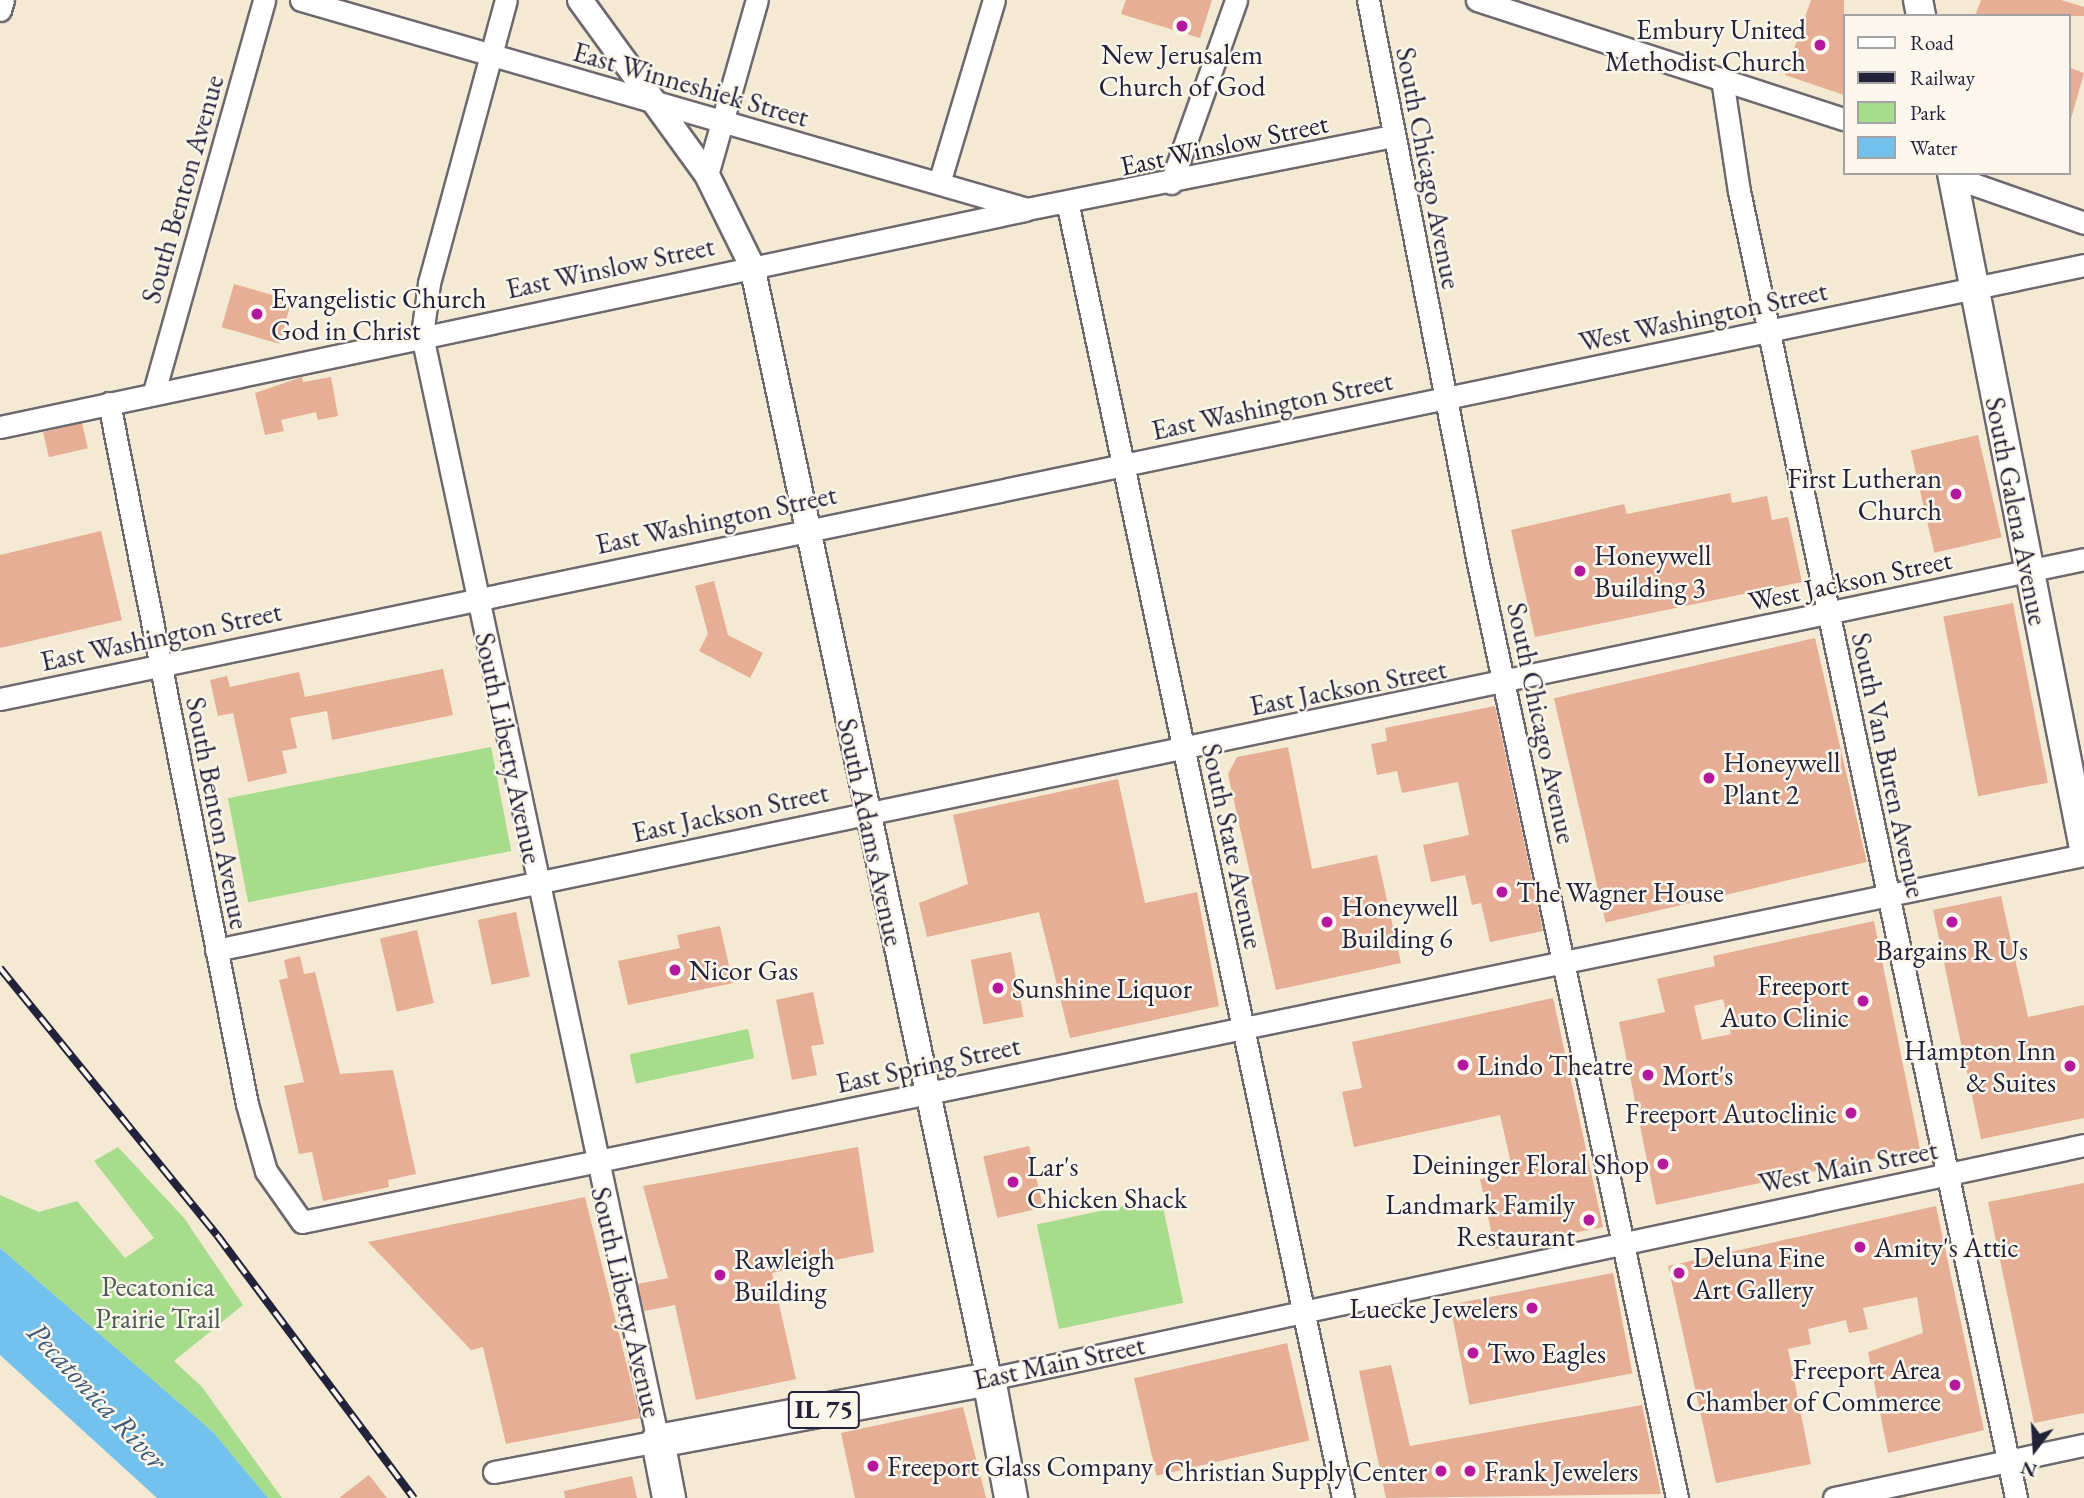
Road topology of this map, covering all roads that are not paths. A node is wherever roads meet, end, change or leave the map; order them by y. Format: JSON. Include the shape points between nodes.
{"nodes":[{"id":1,"x":3,"y":0,"type":"edge"},
{"id":2,"x":264,"y":0,"type":"edge"},
{"id":3,"x":302,"y":0,"type":"edge"},
{"id":4,"x":506,"y":0,"type":"edge"},
{"id":5,"x":580,"y":0,"type":"edge"},
{"id":6,"x":757,"y":0,"type":"edge"},
{"id":7,"x":994,"y":0,"type":"edge"},
{"id":8,"x":1236,"y":0,"type":"edge"},
{"id":9,"x":1368,"y":0,"type":"edge"},
{"id":10,"x":1477,"y":0,"type":"edge"},
{"id":11,"x":0,"y":10,"type":"edge"},
{"id":12,"x":493,"y":54,"type":"junction"},
{"id":13,"x":1722,"y":79,"type":"junction"},
{"id":14,"x":650,"y":104,"type":"junction"},
{"id":15,"x":1842,"y":118,"type":"edge"},
{"id":16,"x":722,"y":124,"type":"junction"},
{"id":17,"x":1393,"y":136,"type":"junction"},
{"id":18,"x":708,"y":175,"type":"junction"},
{"id":19,"x":1953,"y":175,"type":"edge"},
{"id":20,"x":939,"y":183,"type":"junction"},
{"id":21,"x":1171,"y":183,"type":"junction"},
{"id":22,"x":1068,"y":206,"type":"junction"},
{"id":23,"x":1027,"y":209,"type":"junction"},
{"id":24,"x":2084,"y":223,"type":"edge"},
{"id":25,"x":2084,"y":265,"type":"edge"},
{"id":26,"x":752,"y":266,"type":"junction"},
{"id":27,"x":1972,"y":287,"type":"junction"},
{"id":28,"x":1769,"y":331,"type":"junction"},
{"id":29,"x":422,"y":335,"type":"junction"},
{"id":30,"x":154,"y":392,"type":"junction"},
{"id":31,"x":1444,"y":398,"type":"junction"},
{"id":32,"x":109,"y":403,"type":"junction"},
{"id":33,"x":0,"y":427,"type":"edge"},
{"id":34,"x":1125,"y":464,"type":"junction"},
{"id":35,"x":806,"y":527,"type":"junction"},
{"id":36,"x":2084,"y":559,"type":"edge"},
{"id":37,"x":2028,"y":571,"type":"junction"},
{"id":38,"x":478,"y":599,"type":"junction"},
{"id":39,"x":1828,"y":612,"type":"junction"},
{"id":40,"x":161,"y":665,"type":"junction"},
{"id":41,"x":1504,"y":684,"type":"junction"},
{"id":42,"x":0,"y":699,"type":"edge"},
{"id":43,"x":1183,"y":748,"type":"junction"},
{"id":44,"x":866,"y":811,"type":"junction"},
{"id":45,"x":2084,"y":848,"type":"edge"},
{"id":46,"x":2084,"y":855,"type":"edge"},
{"id":47,"x":537,"y":882,"type":"junction"},
{"id":48,"x":1889,"y":896,"type":"junction"},
{"id":49,"x":216,"y":950,"type":"junction"},
{"id":50,"x":1566,"y":963,"type":"junction"},
{"id":51,"x":1244,"y":1027,"type":"junction"},
{"id":52,"x":928,"y":1093,"type":"junction"},
{"id":53,"x":2084,"y":1145,"type":"edge"},
{"id":54,"x":596,"y":1164,"type":"junction"},
{"id":55,"x":1948,"y":1175,"type":"junction"},
{"id":56,"x":302,"y":1222,"type":"joint"},
{"id":57,"x":1622,"y":1241,"type":"junction"},
{"id":58,"x":1305,"y":1308,"type":"junction"},
{"id":59,"x":989,"y":1379,"type":"junction"},
{"id":60,"x":658,"y":1441,"type":"junction"},
{"id":61,"x":2084,"y":1446,"type":"edge"},
{"id":62,"x":2008,"y":1461,"type":"junction"},
{"id":63,"x":494,"y":1472,"type":"dead end"},
{"id":64,"x":669,"y":1498,"type":"edge"},
{"id":65,"x":1011,"y":1498,"type":"edge"},
{"id":66,"x":1343,"y":1498,"type":"edge"},
{"id":67,"x":1677,"y":1498,"type":"edge"},
{"id":68,"x":1834,"y":1498,"type":"edge"},
{"id":69,"x":2016,"y":1498,"type":"edge"}],
"edges":[{"from":1,"to":11,"type":"street"},
{"from":2,"to":30,"type":"street","name":"South Benton Avenue"},
{"from":3,"to":12,"type":"street","name":"East Winneshiek Street"},
{"from":4,"to":12,"type":"street","name":"South Liberty Avenue"},
{"from":5,"to":14,"type":"street","name":"South Adams Avenue"},
{"from":6,"to":16,"type":"street"},
{"from":7,"to":20,"type":"street"},
{"from":8,"to":21,"type":"street"},
{"from":9,"to":17,"type":"street","name":"South Chicago Avenue"},
{"from":10,"to":13,"type":"street"},
{"from":12,"to":14,"type":"street","name":"East Winneshiek Street"},
{"from":12,"to":29,"type":"street","name":"South Liberty Avenue","via":[[429,284]]},
{"from":13,"to":15,"type":"street"},
{"from":13,"to":28,"type":"street","name":"South Van Buren Avenue"},
{"from":14,"to":16,"type":"street","name":"East Winneshiek Street"},
{"from":14,"to":18,"type":"street","name":"South Adams Avenue"},
{"from":16,"to":18,"type":"street"},
{"from":16,"to":20,"type":"street","name":"East Winneshiek Street"},
{"from":17,"to":21,"type":"street","name":"East Winslow Street"},
{"from":17,"to":31,"type":"street","name":"South Chicago Avenue"},
{"from":18,"to":26,"type":"street","name":"South Adams Avenue"},
{"from":19,"to":24,"type":"street"},
{"from":19,"to":27,"type":"main road","name":"South Galena Avenue"},
{"from":20,"to":23,"type":"street","name":"East Winneshiek Street"},
{"from":21,"to":22,"type":"street","name":"East Winslow Street"},
{"from":22,"to":23,"type":"street","name":"East Winneshiek Street"},
{"from":22,"to":34,"type":"street","name":"South State Avenue"},
{"from":23,"to":26,"type":"street","name":"East Winslow Street"},
{"from":25,"to":27,"type":"street","name":"West Washington Street"},
{"from":26,"to":29,"type":"street","name":"East Winslow Street"},
{"from":26,"to":35,"type":"street","name":"South Adams Avenue"},
{"from":27,"to":28,"type":"street","name":"West Washington Street"},
{"from":27,"to":37,"type":"main road","name":"South Galena Avenue"},
{"from":28,"to":31,"type":"street","name":"West Washington Street"},
{"from":28,"to":39,"type":"street","name":"South Van Buren Avenue"},
{"from":29,"to":30,"type":"street","name":"East Winslow Street"},
{"from":29,"to":38,"type":"street","name":"South Liberty Avenue"},
{"from":30,"to":32,"type":"street","name":"East Winslow Street"},
{"from":31,"to":34,"type":"street","name":"East Washington Street"},
{"from":31,"to":41,"type":"street","name":"South Chicago Avenue"},
{"from":32,"to":33,"type":"street","name":"East Winslow Street"},
{"from":32,"to":40,"type":"street","name":"South Benton Avenue"},
{"from":34,"to":35,"type":"street","name":"East Washington Street"},
{"from":34,"to":43,"type":"street","name":"South State Avenue"},
{"from":35,"to":38,"type":"street","name":"East Washington Street"},
{"from":35,"to":44,"type":"street","name":"South Adams Avenue"},
{"from":36,"to":37,"type":"street","name":"West Jackson Street"},
{"from":37,"to":39,"type":"street","name":"West Jackson Street"},
{"from":37,"to":45,"type":"main road","name":"South Galena Avenue"},
{"from":38,"to":40,"type":"street","name":"East Washington Street"},
{"from":38,"to":47,"type":"street","name":"South Liberty Avenue"},
{"from":39,"to":41,"type":"street","name":"West Jackson Street"},
{"from":39,"to":48,"type":"street","name":"South Van Buren Avenue"},
{"from":40,"to":42,"type":"street","name":"East Washington Street"},
{"from":40,"to":49,"type":"street","name":"South Benton Avenue"},
{"from":41,"to":43,"type":"street","name":"East Jackson Street"},
{"from":41,"to":50,"type":"street","name":"South Chicago Avenue"},
{"from":43,"to":44,"type":"street","name":"East Jackson Street"},
{"from":43,"to":51,"type":"street","name":"South State Avenue"},
{"from":44,"to":47,"type":"street","name":"East Jackson Street"},
{"from":44,"to":52,"type":"street","name":"South Adams Avenue"},
{"from":46,"to":48,"type":"street","name":"East Spring Street"},
{"from":47,"to":49,"type":"street","name":"East Jackson Street"},
{"from":47,"to":54,"type":"street","name":"South Liberty Avenue"},
{"from":48,"to":50,"type":"street","name":"East Spring Street"},
{"from":48,"to":55,"type":"street","name":"South Van Buren Avenue"},
{"from":49,"to":56,"type":"street","name":"South Benton Avenue","via":[[266,1171]]},
{"from":50,"to":51,"type":"street","name":"East Spring Street"},
{"from":50,"to":57,"type":"street","name":"South Chicago Avenue"},
{"from":51,"to":52,"type":"street","name":"East Spring Street"},
{"from":51,"to":58,"type":"street","name":"South State Avenue"},
{"from":52,"to":54,"type":"street","name":"East Spring Street"},
{"from":52,"to":59,"type":"street","name":"South Adams Avenue"},
{"from":53,"to":55,"type":"street","name":"West Main Street"},
{"from":54,"to":56,"type":"street","name":"East Spring Street"},
{"from":54,"to":60,"type":"street","name":"South Liberty Avenue"},
{"from":55,"to":57,"type":"street","name":"West Main Street"},
{"from":55,"to":62,"type":"street","name":"South Van Buren Avenue"},
{"from":57,"to":58,"type":"street","name":"East Main Street"},
{"from":57,"to":67,"type":"street","name":"South Chicago Avenue"},
{"from":58,"to":59,"type":"street","name":"East Main Street"},
{"from":58,"to":66,"type":"street","name":"South State Avenue"},
{"from":59,"to":60,"type":"main road","name":"East Main Street","number":"IL 75"},
{"from":59,"to":65,"type":"main road","name":"South Adams Avenue"},
{"from":60,"to":63,"type":"street","name":"East Main Street"},
{"from":60,"to":64,"type":"main road","name":"South Liberty Avenue"},
{"from":61,"to":62,"type":"street"},
{"from":62,"to":68,"type":"street"},
{"from":62,"to":69,"type":"street","name":"South Van Buren Avenue"}]}
